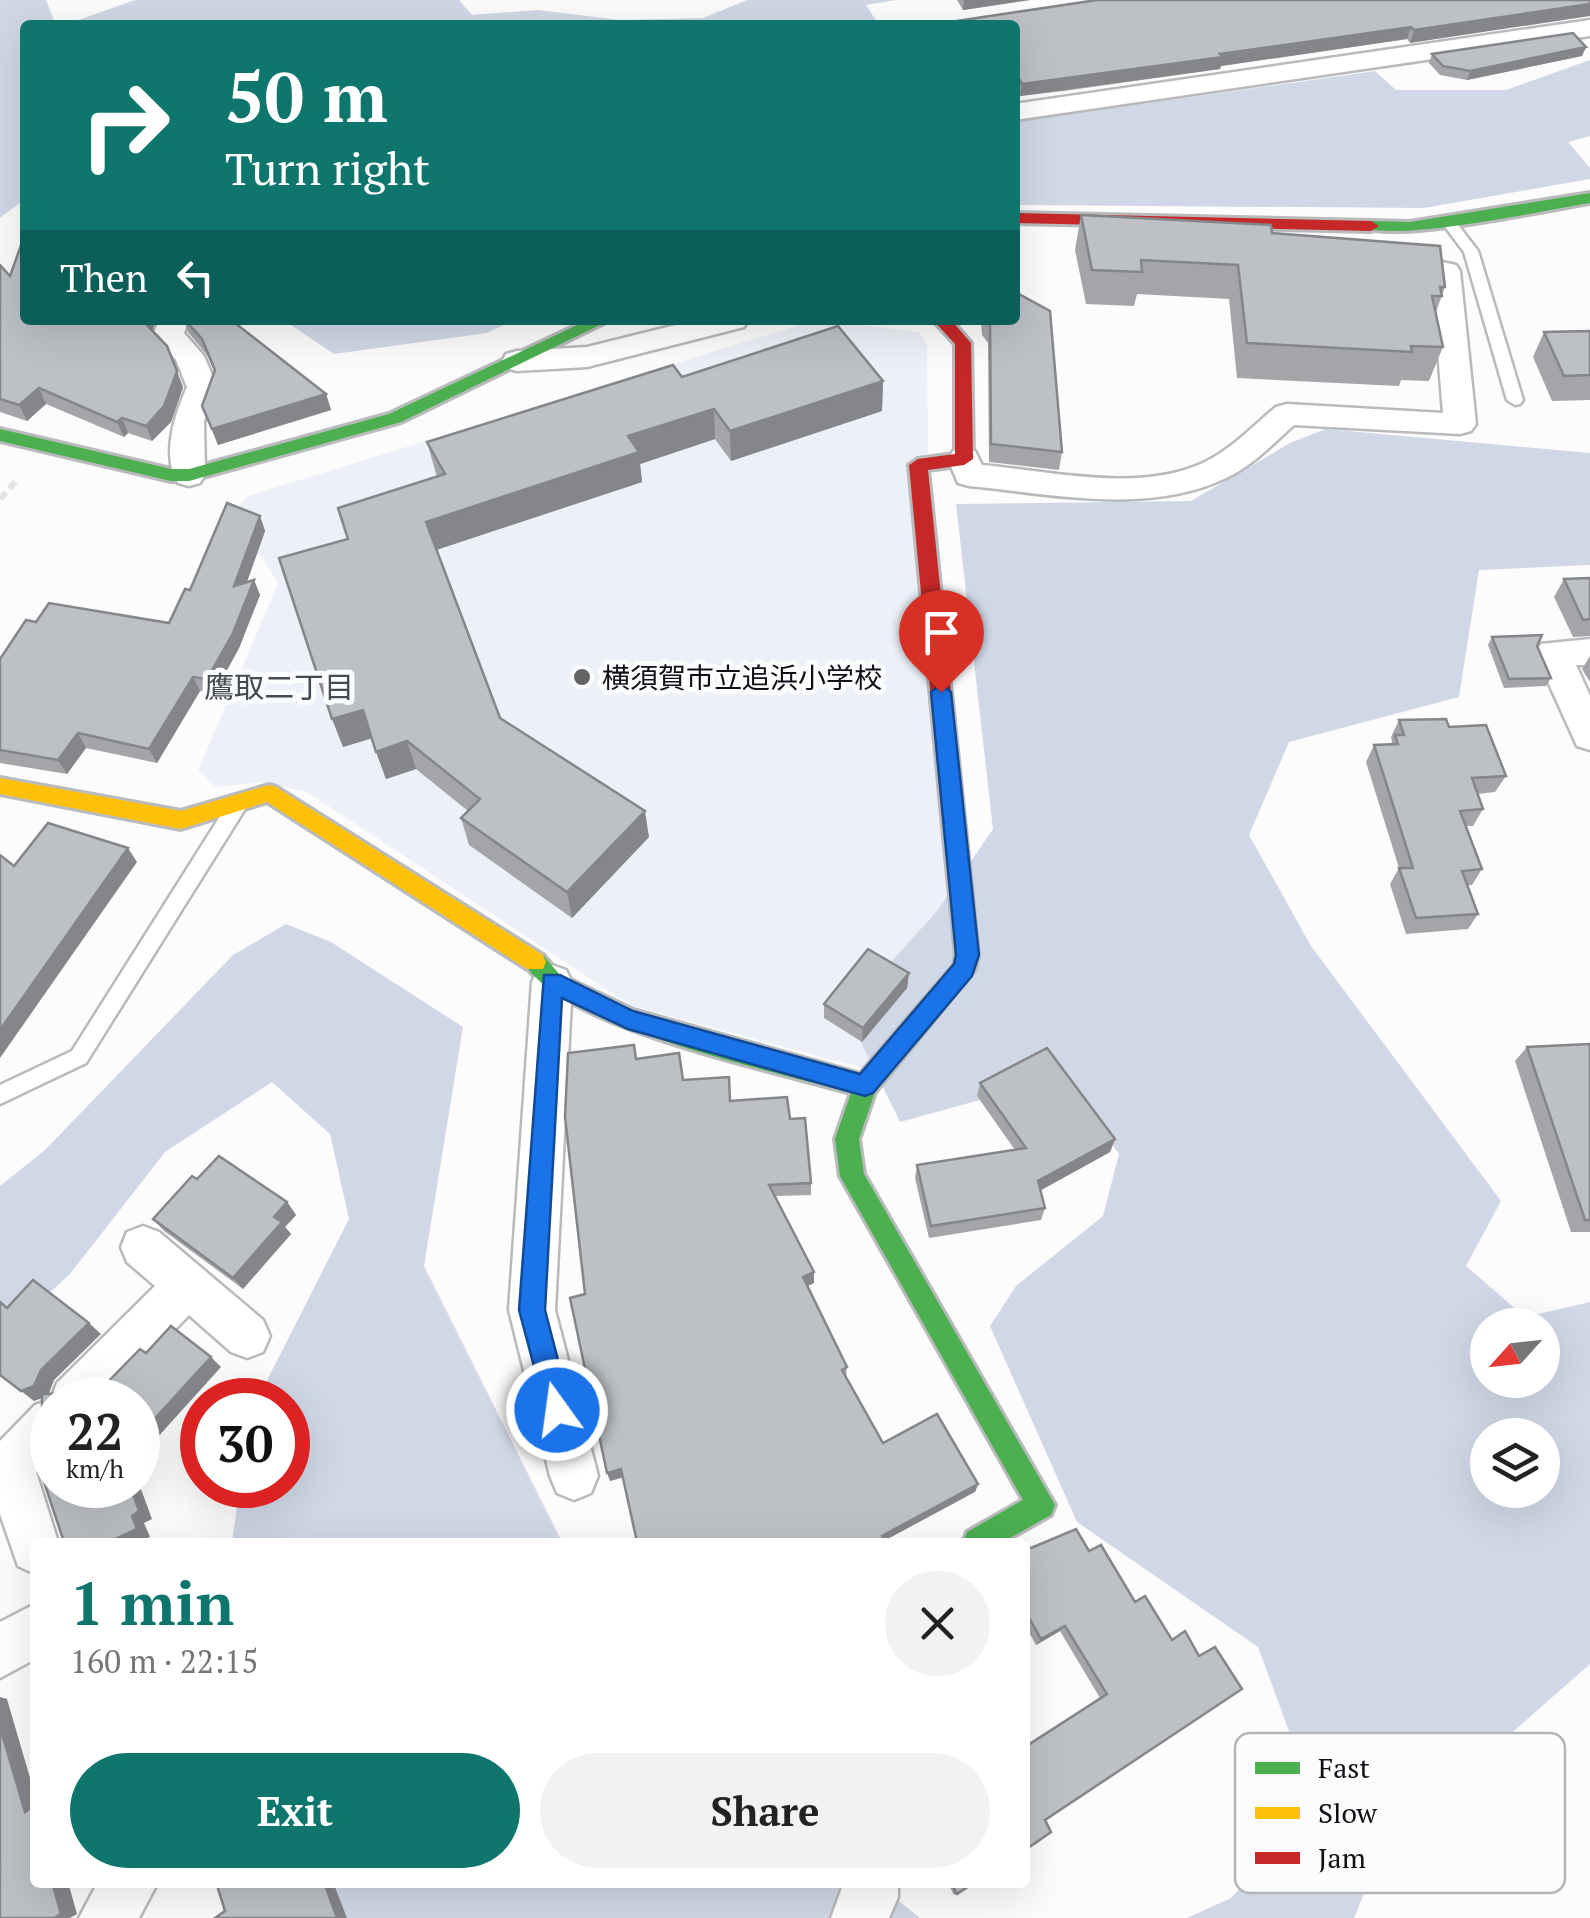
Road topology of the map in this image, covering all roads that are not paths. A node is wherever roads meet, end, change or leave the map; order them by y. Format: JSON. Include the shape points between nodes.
{"nodes":[{"id":1,"x":1590,"y":28,"type":"edge"},
{"id":2,"x":1020,"y":111,"type":"edge"},
{"id":3,"x":1590,"y":198,"type":"edge"},
{"id":4,"x":1020,"y":218,"type":"edge"},
{"id":5,"x":1447,"y":220,"type":"junction"},
{"id":6,"x":1302,"y":224,"type":"junction"},
{"id":7,"x":172,"y":325,"type":"edge"},
{"id":8,"x":592,"y":325,"type":"edge"},
{"id":9,"x":713,"y":325,"type":"edge"},
{"id":10,"x":946,"y":325,"type":"edge"},
{"id":11,"x":517,"y":361,"type":"junction"},
{"id":12,"x":1516,"y":400,"type":"dead end"},
{"id":13,"x":0,"y":435,"type":"edge"},
{"id":14,"x":964,"y":459,"type":"junction"},
{"id":15,"x":189,"y":475,"type":"junction"},
{"id":16,"x":1590,"y":652,"type":"edge"},
{"id":17,"x":1590,"y":736,"type":"edge"},
{"id":18,"x":0,"y":786,"type":"edge"},
{"id":19,"x":242,"y":798,"type":"junction"},
{"id":20,"x":552,"y":982,"type":"junction"},
{"id":21,"x":865,"y":1086,"type":"junction"},
{"id":22,"x":0,"y":1095,"type":"edge"},
{"id":23,"x":142,"y":1247,"type":"dead end"},
{"id":24,"x":187,"y":1285,"type":"junction"},
{"id":25,"x":247,"y":1336,"type":"dead end"},
{"id":26,"x":96,"y":1378,"type":"edge"},
{"id":27,"x":30,"y":1445,"type":"edge"},
{"id":28,"x":574,"y":1476,"type":"dead end"},
{"id":29,"x":31,"y":1538,"type":"edge"},
{"id":30,"x":984,"y":1538,"type":"edge"},
{"id":31,"x":30,"y":1632,"type":"edge"},
{"id":32,"x":0,"y":1652,"type":"edge"},
{"id":33,"x":127,"y":1888,"type":"edge"},
{"id":34,"x":871,"y":1888,"type":"edge"},
{"id":35,"x":107,"y":1918,"type":"edge"},
{"id":36,"x":860,"y":1918,"type":"edge"}],
"edges":[{"from":1,"to":2,"type":"street"},
{"from":3,"to":5,"type":"street"},
{"from":4,"to":6,"type":"street"},
{"from":5,"to":6,"type":"street","via":[[1410,227]]},
{"from":5,"to":12,"type":"lane","via":[[1471,251]]},
{"from":6,"to":14,"type":"street","via":[[1311,248],[1446,272],[1460,424],[1288,414],[1213,472],[1132,486],[969,475]]},
{"from":7,"to":15,"type":"street","via":[[168,335],[189,356],[202,387],[188,421]]},
{"from":8,"to":11,"type":"street"},
{"from":9,"to":11,"type":"street","via":[[587,357]]},
{"from":10,"to":14,"type":"street","via":[[963,343]]},
{"from":11,"to":15,"type":"street","via":[[395,418]]},
{"from":13,"to":15,"type":"street"},
{"from":14,"to":21,"type":"street","via":[[918,465],[968,955],[964,969]]},
{"from":16,"to":17,"type":"street","via":[[1553,653]]},
{"from":18,"to":19,"type":"street","via":[[181,820]]},
{"from":19,"to":20,"type":"street","via":[[269,793],[347,837],[537,962]]},
{"from":19,"to":22,"type":"lane","via":[[79,1058]]},
{"from":20,"to":21,"type":"street","via":[[628,1019]]},
{"from":20,"to":28,"type":"street","via":[[532,1310]]},
{"from":21,"to":30,"type":"street","via":[[847,1139],[852,1176],[1041,1505]]},
{"from":23,"to":24,"type":"street"},
{"from":24,"to":25,"type":"street"},
{"from":24,"to":26,"type":"street"},
{"from":27,"to":29,"type":"street","via":[[10,1466]]},
{"from":31,"to":32,"type":"street"},
{"from":33,"to":35,"type":"street"},
{"from":34,"to":36,"type":"street"}]}
